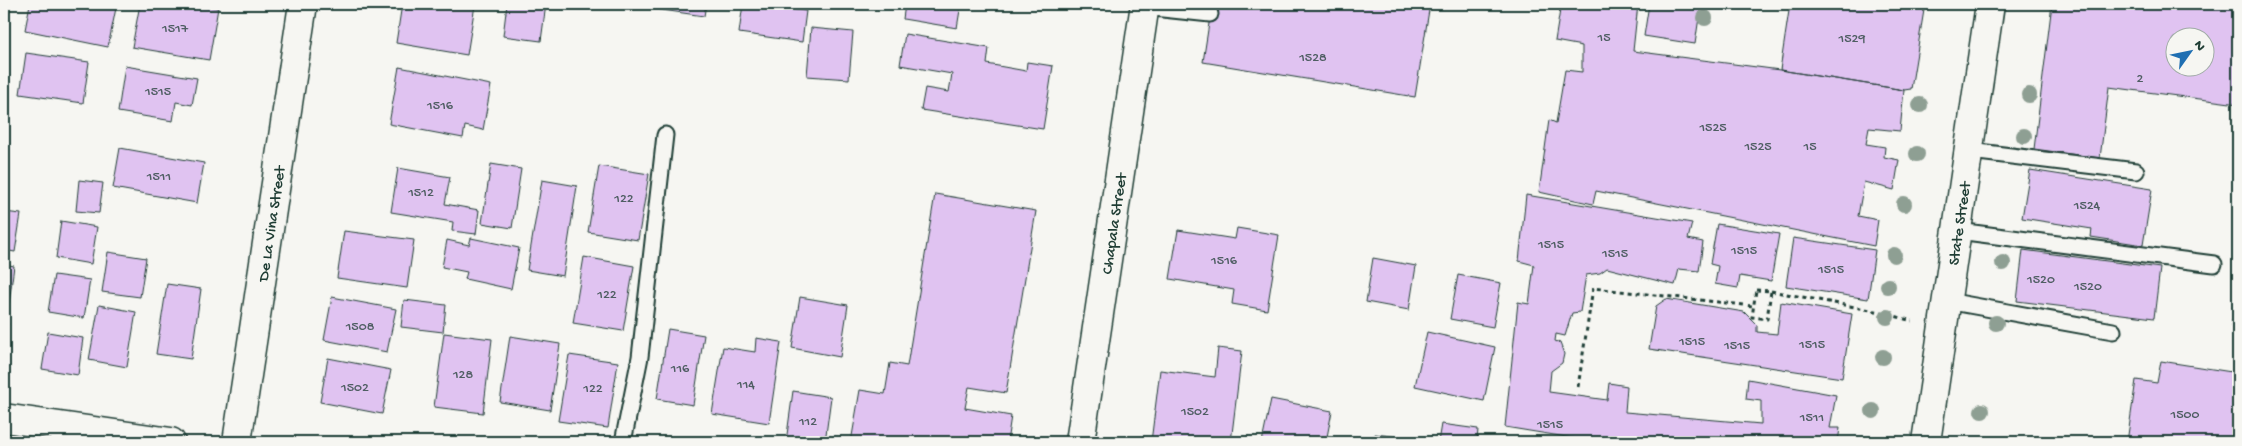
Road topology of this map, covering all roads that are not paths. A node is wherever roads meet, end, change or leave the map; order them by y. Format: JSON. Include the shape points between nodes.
{"nodes":[{"id":1,"x":303,"y":4,"type":"edge"},
{"id":2,"x":1990,"y":4,"type":"edge"},
{"id":3,"x":1145,"y":6,"type":"edge"},
{"id":4,"x":1210,"y":14,"type":"dead end"},
{"id":5,"x":665,"y":136,"type":"dead end"},
{"id":6,"x":1970,"y":151,"type":"junction"},
{"id":7,"x":2136,"y":171,"type":"dead end"},
{"id":8,"x":1958,"y":231,"type":"junction"},
{"id":9,"x":2214,"y":264,"type":"dead end"},
{"id":10,"x":1947,"y":301,"type":"junction"},
{"id":11,"x":2113,"y":331,"type":"dead end"},
{"id":12,"x":4,"y":418,"type":"edge"},
{"id":13,"x":172,"y":442,"type":"edge"},
{"id":14,"x":237,"y":442,"type":"edge"},
{"id":15,"x":624,"y":442,"type":"edge"},
{"id":16,"x":1080,"y":442,"type":"edge"},
{"id":17,"x":1926,"y":442,"type":"edge"}],
"edges":[{"from":1,"to":14,"type":"street","name":"De La Vina Street"},
{"from":2,"to":6,"type":"street","name":"State Street"},
{"from":3,"to":4,"type":"lane"},
{"from":3,"to":16,"type":"street","name":"Chapala Street"},
{"from":5,"to":15,"type":"lane","via":[[640,357]]},
{"from":6,"to":7,"type":"lane"},
{"from":6,"to":8,"type":"street","name":"State Street"},
{"from":8,"to":9,"type":"lane"},
{"from":8,"to":10,"type":"street","name":"State Street"},
{"from":10,"to":11,"type":"lane"},
{"from":10,"to":17,"type":"street","name":"State Street"},
{"from":12,"to":13,"type":"street"}]}
